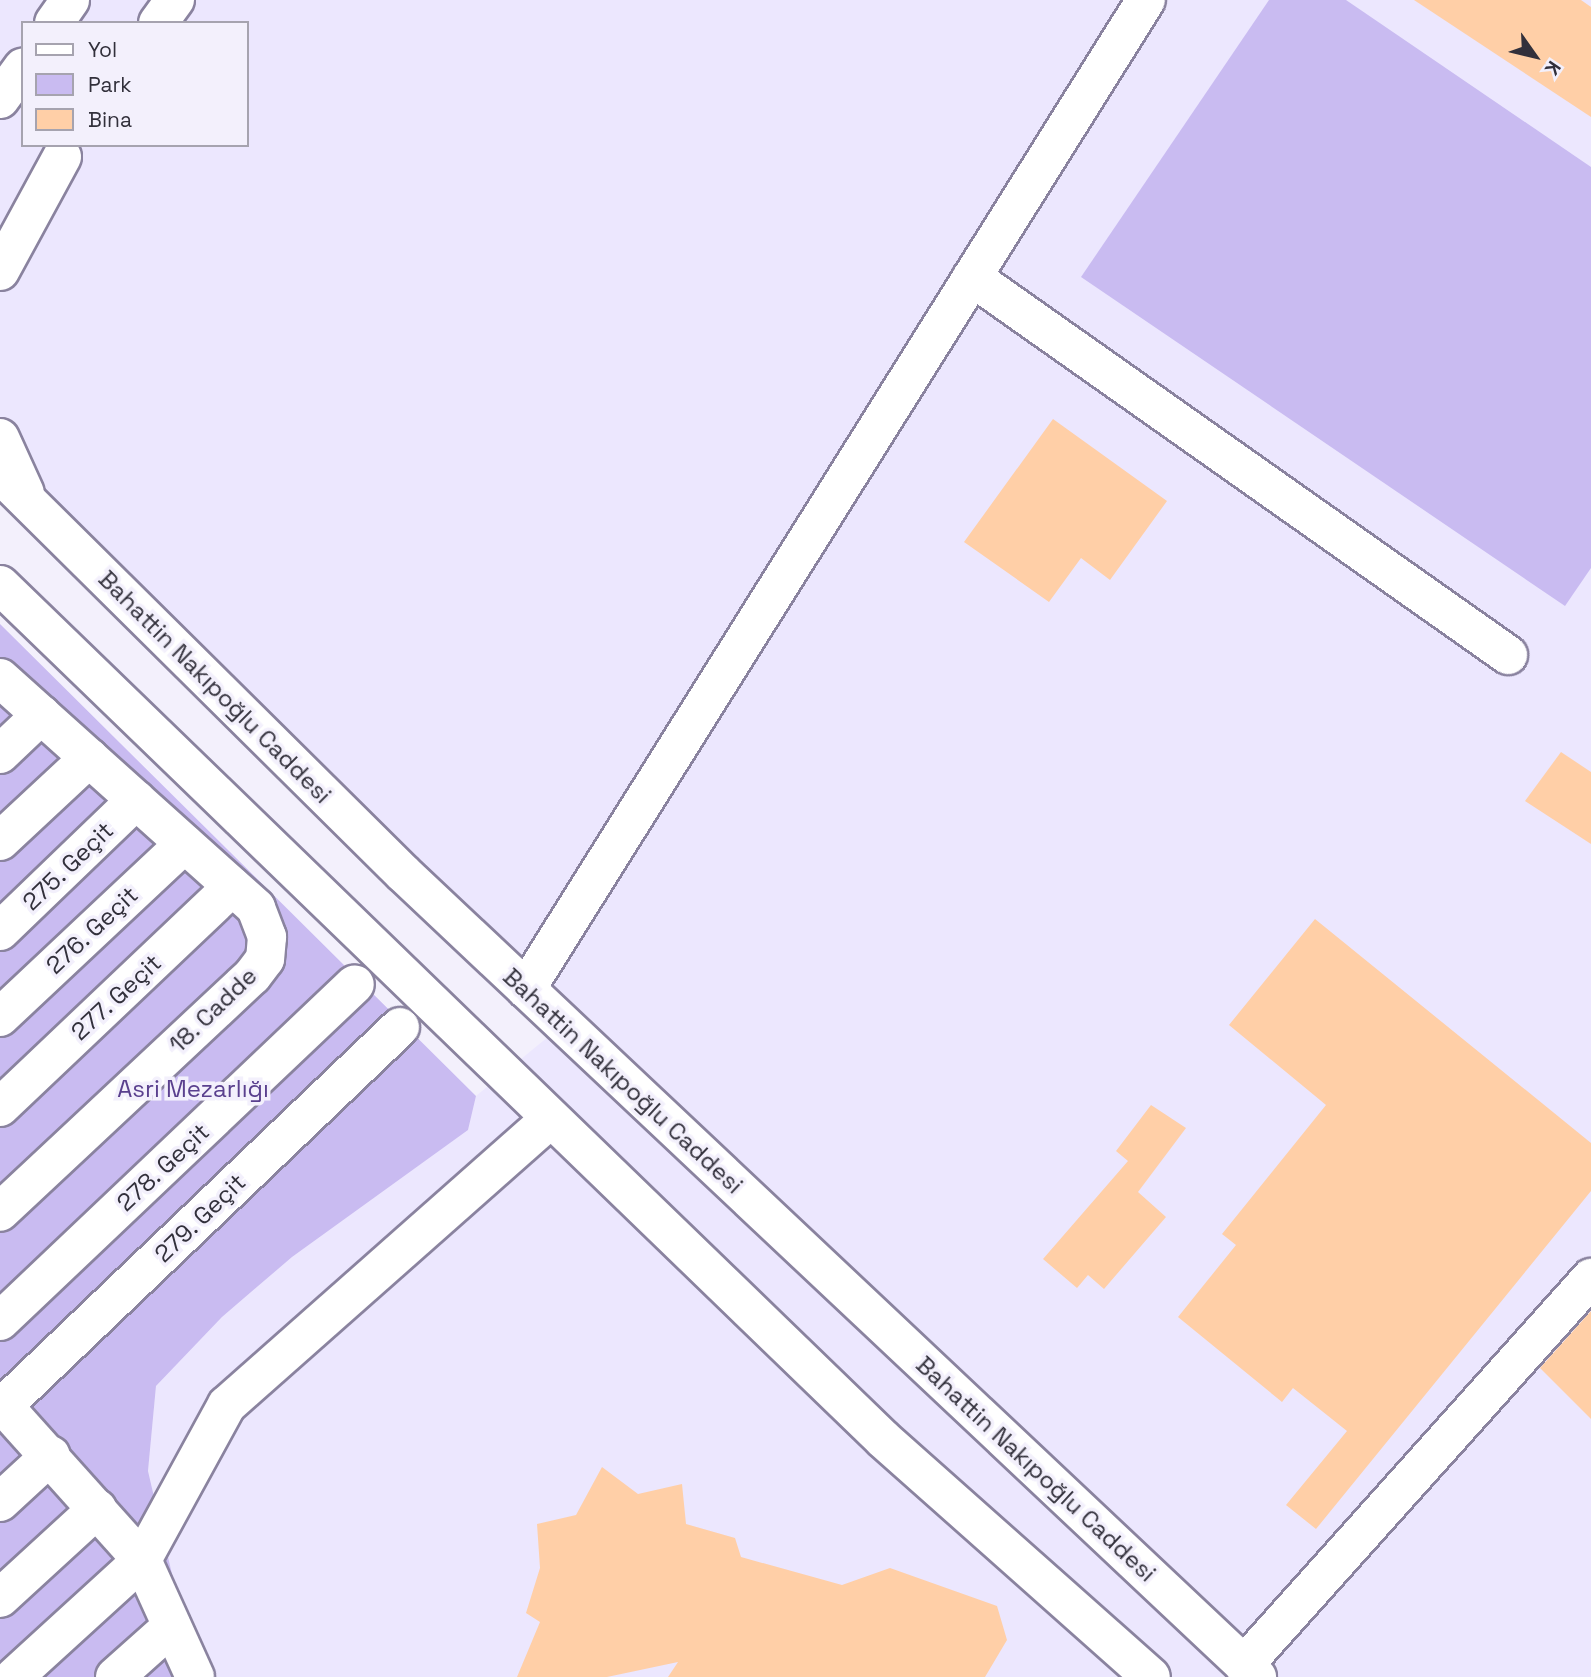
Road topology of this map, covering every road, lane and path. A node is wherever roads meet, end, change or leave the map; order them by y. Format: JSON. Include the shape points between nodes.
{"nodes":[{"id":1,"x":70,"y":0,"type":"edge"},
{"id":2,"x":175,"y":0,"type":"edge"},
{"id":3,"x":1146,"y":0,"type":"edge"},
{"id":4,"x":55,"y":21,"type":"edge"},
{"id":5,"x":159,"y":21,"type":"edge"},
{"id":6,"x":21,"y":70,"type":"edge"},
{"id":7,"x":0,"y":99,"type":"edge"},
{"id":8,"x":66,"y":151,"type":"edge"},
{"id":9,"x":0,"y":239,"type":"edge"},
{"id":10,"x":0,"y":271,"type":"edge"},
{"id":11,"x":972,"y":276,"type":"junction"},
{"id":12,"x":0,"y":438,"type":"edge"},
{"id":13,"x":0,"y":474,"type":"edge"},
{"id":14,"x":31,"y":505,"type":"junction"},
{"id":15,"x":0,"y":585,"type":"edge"},
{"id":16,"x":1508,"y":655,"type":"dead end"},
{"id":17,"x":0,"y":678,"type":"edge"},
{"id":18,"x":41,"y":715,"type":"junction"},
{"id":19,"x":0,"y":754,"type":"edge"},
{"id":20,"x":89,"y":758,"type":"junction"},
{"id":21,"x":136,"y":800,"type":"junction"},
{"id":22,"x":0,"y":841,"type":"edge"},
{"id":23,"x":184,"y":844,"type":"junction"},
{"id":24,"x":244,"y":897,"type":"junction"},
{"id":25,"x":0,"y":931,"type":"edge"},
{"id":26,"x":355,"y":984,"type":"dead end"},
{"id":27,"x":526,"y":989,"type":"junction"},
{"id":28,"x":0,"y":1017,"type":"edge"},
{"id":29,"x":400,"y":1027,"type":"dead end"},
{"id":30,"x":1,"y":1103,"type":"edge"},
{"id":31,"x":550,"y":1119,"type":"junction"},
{"id":32,"x":0,"y":1212,"type":"edge"},
{"id":33,"x":1591,"y":1278,"type":"edge"},
{"id":34,"x":0,"y":1321,"type":"edge"},
{"id":35,"x":1,"y":1406,"type":"edge"},
{"id":36,"x":51,"y":1455,"type":"junction"},
{"id":37,"x":0,"y":1503,"type":"edge"},
{"id":38,"x":97,"y":1509,"type":"junction"},
{"id":39,"x":142,"y":1560,"type":"junction"},
{"id":40,"x":0,"y":1598,"type":"edge"},
{"id":41,"x":172,"y":1626,"type":"junction"},
{"id":42,"x":1250,"y":1671,"type":"edge"},
{"id":43,"x":14,"y":1677,"type":"edge"},
{"id":44,"x":115,"y":1677,"type":"edge"},
{"id":45,"x":195,"y":1677,"type":"edge"},
{"id":46,"x":1151,"y":1677,"type":"edge"}],
"edges":[{"from":1,"to":4,"type":"main road"},
{"from":2,"to":5,"type":"main road"},
{"from":3,"to":11,"type":"main road"},
{"from":6,"to":7,"type":"main road"},
{"from":8,"to":9,"type":"main road"},
{"from":8,"to":10,"type":"main road"},
{"from":11,"to":16,"type":"main road"},
{"from":11,"to":27,"type":"main road"},
{"from":12,"to":14,"type":"main road"},
{"from":13,"to":14,"type":"main road","name":"Bahattin Nakıpoğlu Caddesi"},
{"from":14,"to":27,"type":"main road","name":"Bahattin Nakıpoğlu Caddesi"},
{"from":15,"to":31,"type":"main road"},
{"from":17,"to":18,"type":"main road"},
{"from":18,"to":19,"type":"main road"},
{"from":18,"to":20,"type":"main road"},
{"from":20,"to":21,"type":"main road"},
{"from":20,"to":22,"type":"main road"},
{"from":21,"to":23,"type":"main road"},
{"from":21,"to":25,"type":"main road","name":"275. Geçit"},
{"from":23,"to":24,"type":"main road"},
{"from":23,"to":28,"type":"main road","name":"276. Geçit"},
{"from":24,"to":30,"type":"main road","name":"277. Geçit"},
{"from":24,"to":32,"type":"main road","name":"18. Cadde","via":[[267,937],[265,959],[252,976]]},
{"from":26,"to":34,"type":"main road","name":"278. Geçit"},
{"from":27,"to":42,"type":"main road","name":"Bahattin Nakıpoğlu Caddesi"},
{"from":29,"to":35,"type":"main road","name":"279. Geçit"},
{"from":31,"to":39,"type":"main road","via":[[227,1405]]},
{"from":31,"to":46,"type":"main road","via":[[883,1439]]},
{"from":33,"to":42,"type":"main road"},
{"from":35,"to":36,"type":"main road"},
{"from":36,"to":37,"type":"main road"},
{"from":36,"to":38,"type":"main road"},
{"from":38,"to":39,"type":"main road"},
{"from":38,"to":40,"type":"main road"},
{"from":39,"to":41,"type":"main road"},
{"from":39,"to":43,"type":"main road"},
{"from":41,"to":44,"type":"main road"},
{"from":41,"to":45,"type":"main road"}]}
